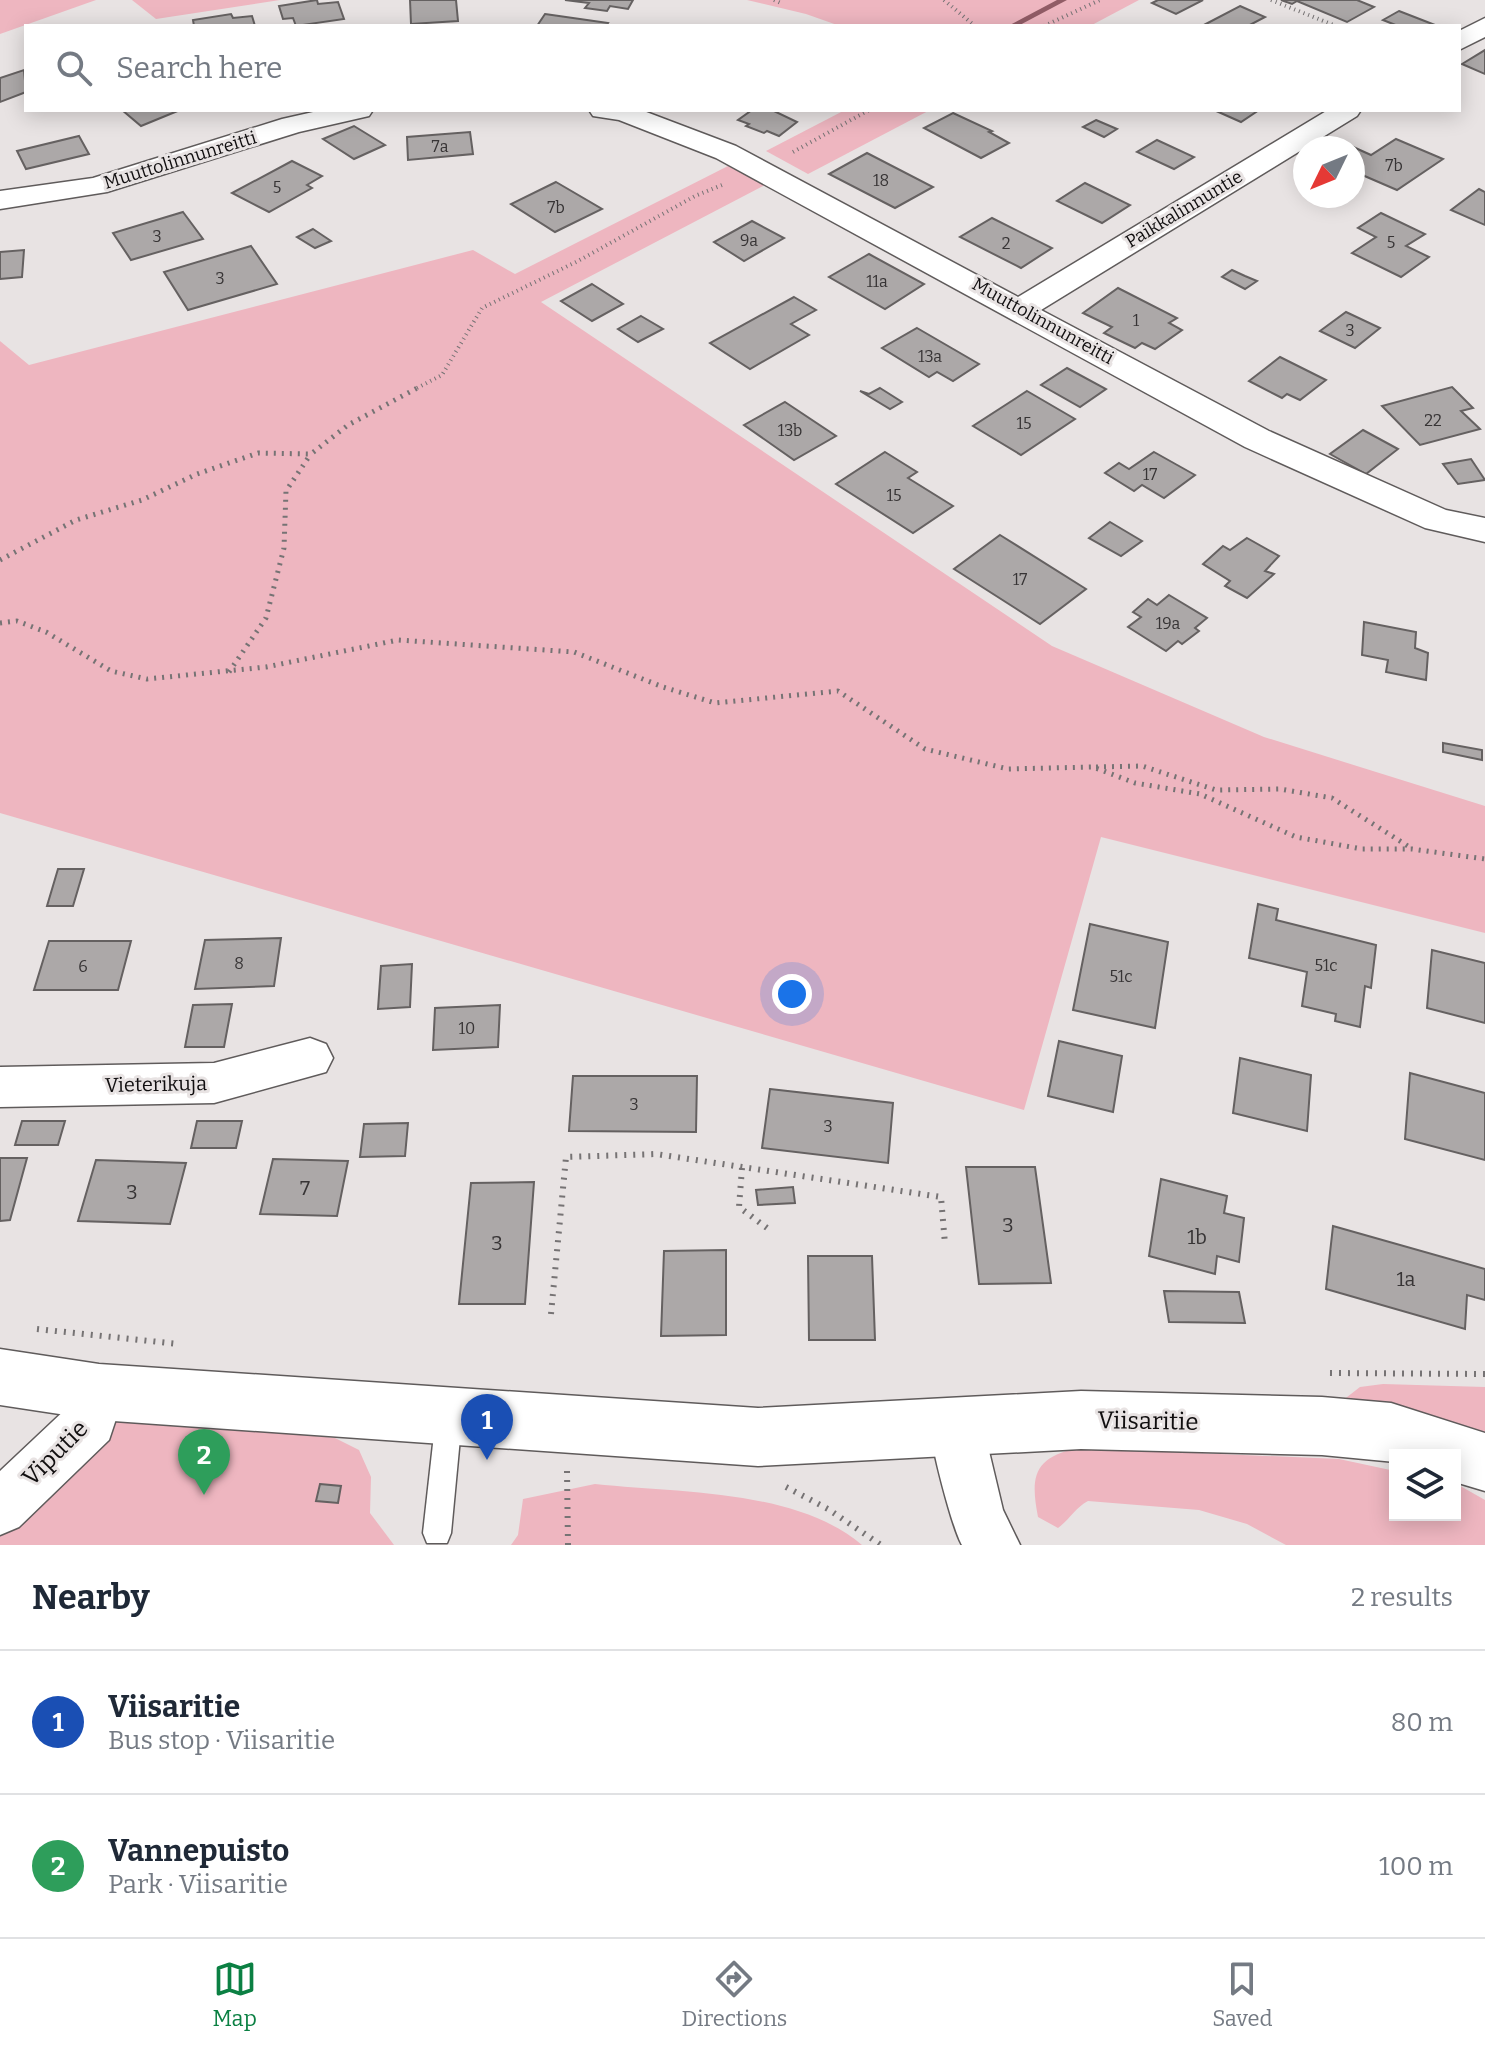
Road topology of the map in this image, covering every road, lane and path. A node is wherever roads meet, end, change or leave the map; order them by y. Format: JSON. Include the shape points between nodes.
{"nodes":[{"id":1,"x":774,"y":0,"type":"edge"},
{"id":2,"x":944,"y":0,"type":"edge"},
{"id":3,"x":1100,"y":0,"type":"edge"},
{"id":4,"x":1271,"y":0,"type":"edge"},
{"id":5,"x":783,"y":4,"type":"dead end"},
{"id":6,"x":973,"y":24,"type":"edge"},
{"id":7,"x":1048,"y":24,"type":"edge"},
{"id":8,"x":1331,"y":24,"type":"edge"},
{"id":9,"x":1485,"y":26,"type":"edge"},
{"id":10,"x":1461,"y":41,"type":"edge"},
{"id":11,"x":350,"y":112,"type":"edge"},
{"id":12,"x":617,"y":112,"type":"edge"},
{"id":13,"x":865,"y":112,"type":"edge"},
{"id":14,"x":1344,"y":112,"type":"edge"},
{"id":15,"x":761,"y":169,"type":"junction"},
{"id":16,"x":0,"y":200,"type":"edge"},
{"id":17,"x":1021,"y":309,"type":"junction"},
{"id":18,"x":311,"y":454,"type":"junction"},
{"id":19,"x":1485,"y":530,"type":"edge"},
{"id":20,"x":0,"y":560,"type":"edge"},
{"id":21,"x":0,"y":623,"type":"edge"},
{"id":22,"x":229,"y":672,"type":"junction"},
{"id":23,"x":1093,"y":767,"type":"junction"},
{"id":24,"x":1412,"y":849,"type":"junction"},
{"id":25,"x":1485,"y":859,"type":"edge"},
{"id":26,"x":310,"y":1058,"type":"dead end"},
{"id":27,"x":0,"y":1087,"type":"edge"},
{"id":28,"x":742,"y":1168,"type":"junction"},
{"id":29,"x":767,"y":1228,"type":"dead end"},
{"id":30,"x":945,"y":1244,"type":"dead end"},
{"id":31,"x":551,"y":1314,"type":"dead end"},
{"id":32,"x":33,"y":1329,"type":"dead end"},
{"id":33,"x":193,"y":1346,"type":"dead end"},
{"id":34,"x":1321,"y":1373,"type":"dead end"},
{"id":35,"x":1485,"y":1374,"type":"edge"},
{"id":36,"x":0,"y":1377,"type":"edge"},
{"id":37,"x":99,"y":1392,"type":"junction"},
{"id":38,"x":449,"y":1415,"type":"junction"},
{"id":39,"x":957,"y":1426,"type":"junction"},
{"id":40,"x":1483,"y":1463,"type":"edge"},
{"id":41,"x":0,"y":1508,"type":"edge"},
{"id":42,"x":437,"y":1533,"type":"dead end"},
{"id":43,"x":993,"y":1545,"type":"edge"}],
"edges":[{"from":1,"to":5,"type":"path"},
{"from":2,"to":6,"type":"path"},
{"from":3,"to":7,"type":"path"},
{"from":4,"to":8,"type":"path"},
{"from":9,"to":10,"type":"street"},
{"from":11,"to":16,"type":"street","name":"Muuttolinnunreitti","via":[[97,186]]},
{"from":12,"to":15,"type":"street","name":"Muuttolinnunreitti"},
{"from":13,"to":15,"type":"path"},
{"from":14,"to":17,"type":"street","name":"Paikkalinnuntie"},
{"from":15,"to":17,"type":"street","name":"Muuttolinnunreitti"},
{"from":15,"to":18,"type":"path","via":[[695,196],[482,308],[442,375],[348,425]]},
{"from":17,"to":19,"type":"street","name":"Muuttolinnunreitti","via":[[1257,439],[1437,520]]},
{"from":18,"to":20,"type":"path","via":[[258,453],[142,500],[76,520]]},
{"from":18,"to":22,"type":"path","via":[[286,491],[284,548],[266,618]]},
{"from":21,"to":22,"type":"path","via":[[17,621],[46,632],[111,671],[147,679]]},
{"from":22,"to":23,"type":"path","via":[[398,640],[574,652],[715,703],[838,691],[925,749],[1008,769]]},
{"from":23,"to":24,"type":"path","via":[[1135,783],[1200,794],[1296,837],[1362,849]]},
{"from":23,"to":24,"type":"path","via":[[1142,766],[1216,790],[1280,789],[1332,798]]},
{"from":24,"to":25,"type":"path"},
{"from":26,"to":27,"type":"street","name":"Vieterikuja","via":[[214,1083]]},
{"from":28,"to":29,"type":"path","via":[[739,1207]]},
{"from":28,"to":30,"type":"path","via":[[941,1197]]},
{"from":28,"to":31,"type":"path","via":[[656,1154],[566,1157]]},
{"from":32,"to":33,"type":"path"},
{"from":34,"to":35,"type":"path"},
{"from":36,"to":37,"type":"street","name":"Viisaritie"},
{"from":37,"to":38,"type":"street","name":"Viisaritie"},
{"from":37,"to":41,"type":"street","name":"Viputie","via":[[90,1422]]},
{"from":38,"to":39,"type":"street","name":"Viisaritie","via":[[758,1437]]},
{"from":38,"to":42,"type":"lane"},
{"from":39,"to":40,"type":"street","name":"Viisaritie","via":[[1081,1420],[1322,1426],[1391,1432]]},
{"from":39,"to":43,"type":"street","via":[[978,1521]]}]}
